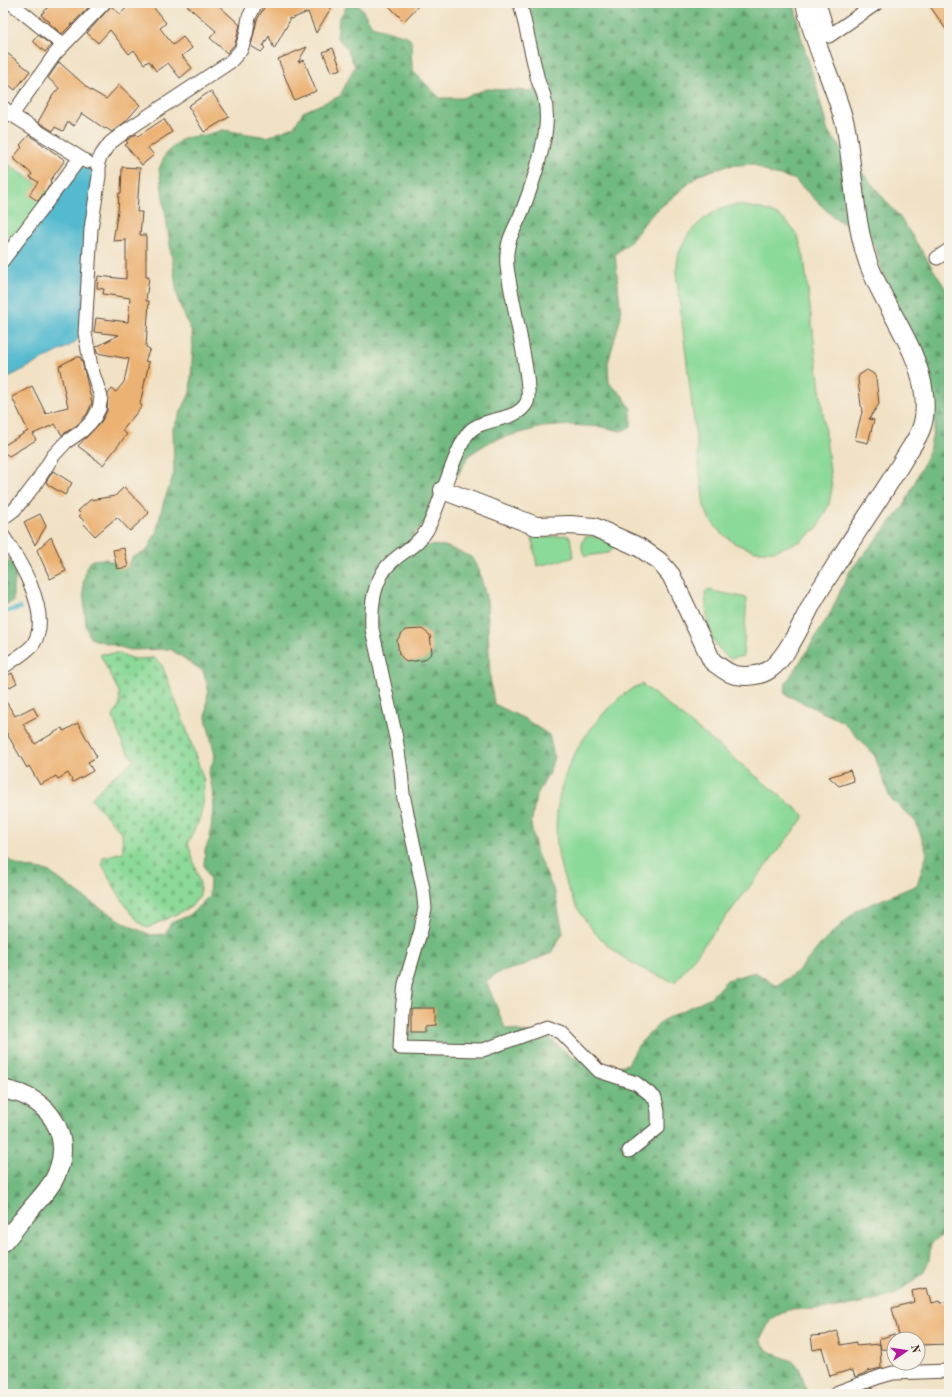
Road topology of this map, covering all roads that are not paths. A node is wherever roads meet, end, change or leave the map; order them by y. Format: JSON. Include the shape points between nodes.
{"nodes":[{"id":1,"x":11,"y":3,"type":"edge"},
{"id":2,"x":104,"y":3,"type":"edge"},
{"id":3,"x":256,"y":3,"type":"edge"},
{"id":4,"x":520,"y":3,"type":"edge"},
{"id":5,"x":805,"y":3,"type":"edge"},
{"id":6,"x":819,"y":3,"type":"edge"},
{"id":7,"x":877,"y":3,"type":"edge"},
{"id":8,"x":63,"y":45,"type":"junction"},
{"id":9,"x":8,"y":111,"type":"edge"},
{"id":10,"x":80,"y":158,"type":"junction"},
{"id":11,"x":97,"y":164,"type":"junction"},
{"id":12,"x":949,"y":250,"type":"edge"},
{"id":13,"x":937,"y":258,"type":"dead end"},
{"id":14,"x":3,"y":260,"type":"edge"},
{"id":15,"x":443,"y":490,"type":"junction"},
{"id":16,"x":3,"y":518,"type":"edge"},
{"id":17,"x":3,"y":536,"type":"edge"},
{"id":18,"x":3,"y":667,"type":"edge"},
{"id":19,"x":3,"y":1089,"type":"edge"},
{"id":20,"x":629,"y":1151,"type":"dead end"},
{"id":21,"x":3,"y":1243,"type":"edge"},
{"id":22,"x":949,"y":1371,"type":"edge"},
{"id":23,"x":838,"y":1392,"type":"dead end"}],
"edges":[{"from":1,"to":8,"type":"street"},
{"from":2,"to":8,"type":"street"},
{"from":3,"to":11,"type":"street","via":[[249,17],[241,50],[230,62],[110,143]]},
{"from":4,"to":15,"type":"street","via":[[546,114],[545,133],[531,188],[509,238],[506,251],[529,391],[528,401],[521,411],[474,427],[468,433]]},
{"from":5,"to":15,"type":"street","via":[[813,35],[846,126],[856,206],[868,263],[920,375],[924,412],[923,425],[893,479],[843,554],[784,654],[770,669],[761,674],[734,675],[712,661],[671,575],[659,561],[639,547],[594,527],[536,526]]},
{"from":6,"to":7,"type":"street","via":[[829,36]]},
{"from":8,"to":9,"type":"street"},
{"from":9,"to":10,"type":"street"},
{"from":10,"to":11,"type":"street"},
{"from":10,"to":14,"type":"street"},
{"from":11,"to":16,"type":"street","via":[[99,176],[91,229],[85,333],[101,397],[99,409],[90,423],[53,456],[26,496]]},
{"from":12,"to":13,"type":"street"},
{"from":15,"to":20,"type":"street","via":[[423,536],[382,573],[371,612],[372,629],[396,738],[403,794],[425,908],[405,984],[400,1048],[483,1050],[547,1027],[561,1032],[599,1070],[636,1083],[655,1098],[658,1128]]},
{"from":17,"to":18,"type":"street","via":[[28,578],[40,627],[33,644]]},
{"from":19,"to":21,"type":"street","via":[[21,1094],[39,1104],[61,1133],[63,1152],[57,1174]]},
{"from":22,"to":23,"type":"street","via":[[893,1373]]}]}
